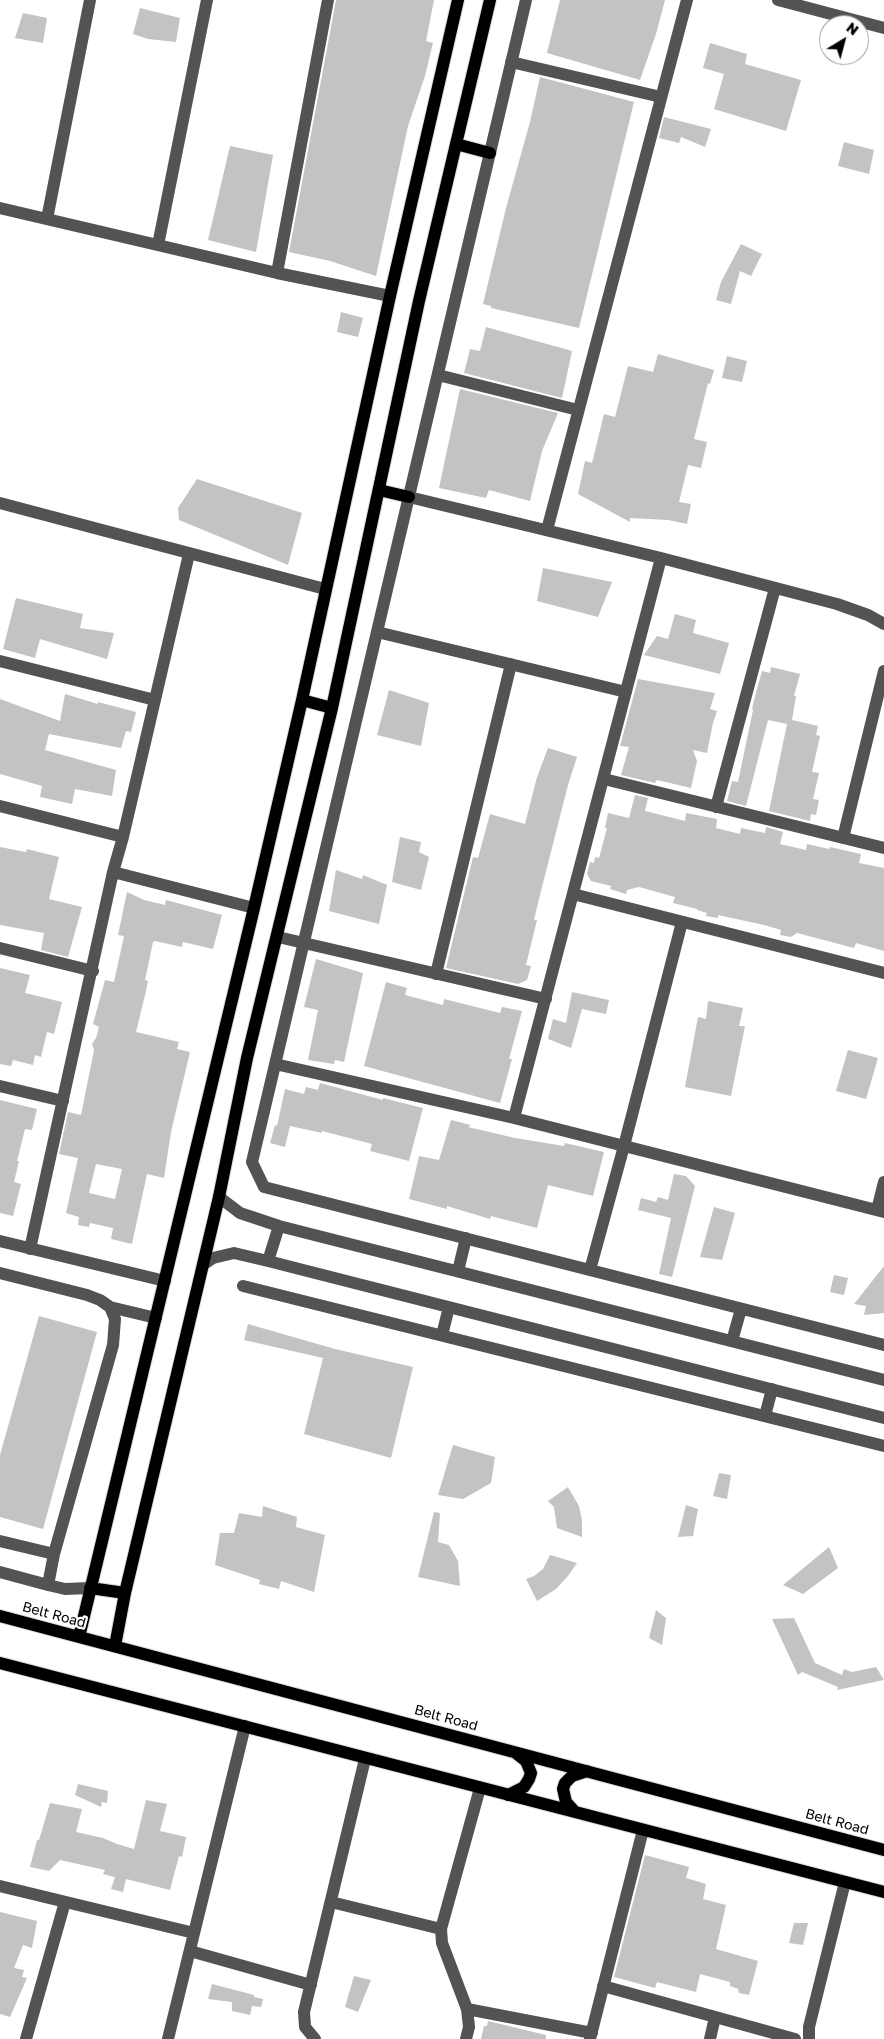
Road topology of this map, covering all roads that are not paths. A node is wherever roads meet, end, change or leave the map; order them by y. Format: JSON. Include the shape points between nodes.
{"nodes":[{"id":1,"x":90,"y":0,"type":"edge"},
{"id":2,"x":207,"y":0,"type":"edge"},
{"id":3,"x":458,"y":0,"type":"edge"},
{"id":4,"x":490,"y":0,"type":"edge"},
{"id":5,"x":526,"y":0,"type":"edge"},
{"id":6,"x":687,"y":0,"type":"edge"},
{"id":7,"x":778,"y":0,"type":"edge"},
{"id":8,"x":324,"y":1,"type":"edge"},
{"id":9,"x":800,"y":3,"type":"edge"},
{"id":10,"x":884,"y":28,"type":"edge"},
{"id":11,"x":511,"y":62,"type":"junction"},
{"id":12,"x":661,"y":98,"type":"junction"},
{"id":13,"x":456,"y":144,"type":"junction"},
{"id":14,"x":490,"y":153,"type":"junction"},
{"id":15,"x":0,"y":208,"type":"edge"},
{"id":16,"x":48,"y":219,"type":"junction"},
{"id":17,"x":158,"y":245,"type":"junction"},
{"id":18,"x":277,"y":273,"type":"junction"},
{"id":19,"x":390,"y":296,"type":"junction"},
{"id":20,"x":438,"y":375,"type":"junction"},
{"id":21,"x":578,"y":410,"type":"junction"},
{"id":22,"x":379,"y":490,"type":"junction"},
{"id":23,"x":409,"y":497,"type":"junction"},
{"id":24,"x":0,"y":503,"type":"edge"},
{"id":25,"x":547,"y":530,"type":"junction"},
{"id":26,"x":190,"y":554,"type":"junction"},
{"id":27,"x":661,"y":558,"type":"junction"},
{"id":28,"x":775,"y":588,"type":"junction"},
{"id":29,"x":325,"y":589,"type":"junction"},
{"id":30,"x":884,"y":624,"type":"edge"},
{"id":31,"x":377,"y":632,"type":"junction"},
{"id":32,"x":0,"y":661,"type":"edge"},
{"id":33,"x":511,"y":664,"type":"junction"},
{"id":34,"x":884,"y":671,"type":"edge"},
{"id":35,"x":626,"y":692,"type":"junction"},
{"id":36,"x":155,"y":700,"type":"junction"},
{"id":37,"x":302,"y":700,"type":"junction"},
{"id":38,"x":332,"y":708,"type":"junction"},
{"id":39,"x":604,"y":779,"type":"junction"},
{"id":40,"x":0,"y":806,"type":"edge"},
{"id":41,"x":716,"y":807,"type":"junction"},
{"id":42,"x":123,"y":837,"type":"junction"},
{"id":43,"x":843,"y":838,"type":"junction"},
{"id":44,"x":884,"y":848,"type":"edge"},
{"id":45,"x":113,"y":872,"type":"junction"},
{"id":46,"x":573,"y":894,"type":"junction"},
{"id":47,"x":254,"y":908,"type":"junction"},
{"id":48,"x":682,"y":922,"type":"junction"},
{"id":49,"x":278,"y":937,"type":"junction"},
{"id":50,"x":304,"y":943,"type":"junction"},
{"id":51,"x":0,"y":948,"type":"edge"},
{"id":52,"x":93,"y":971,"type":"junction"},
{"id":53,"x":884,"y":973,"type":"edge"},
{"id":54,"x":436,"y":974,"type":"junction"},
{"id":55,"x":546,"y":999,"type":"junction"},
{"id":56,"x":275,"y":1064,"type":"junction"},
{"id":57,"x":0,"y":1086,"type":"edge"},
{"id":58,"x":63,"y":1101,"type":"junction"},
{"id":59,"x":514,"y":1118,"type":"junction"},
{"id":60,"x":624,"y":1146,"type":"junction"},
{"id":61,"x":884,"y":1182,"type":"edge"},
{"id":62,"x":219,"y":1197,"type":"junction"},
{"id":63,"x":880,"y":1211,"type":"edge"},
{"id":64,"x":279,"y":1226,"type":"junction"},
{"id":65,"x":466,"y":1238,"type":"junction"},
{"id":66,"x":0,"y":1241,"type":"edge"},
{"id":67,"x":30,"y":1249,"type":"junction"},
{"id":68,"x":268,"y":1261,"type":"junction"},
{"id":69,"x":204,"y":1264,"type":"junction"},
{"id":70,"x":590,"y":1270,"type":"junction"},
{"id":71,"x":458,"y":1271,"type":"junction"},
{"id":72,"x":0,"y":1273,"type":"edge"},
{"id":73,"x":165,"y":1281,"type":"junction"},
{"id":74,"x":243,"y":1286,"type":"dead end"},
{"id":75,"x":110,"y":1307,"type":"junction"},
{"id":76,"x":449,"y":1307,"type":"junction"},
{"id":77,"x":741,"y":1309,"type":"junction"},
{"id":78,"x":156,"y":1318,"type":"junction"},
{"id":79,"x":442,"y":1335,"type":"junction"},
{"id":80,"x":732,"y":1341,"type":"junction"},
{"id":81,"x":884,"y":1346,"type":"edge"},
{"id":82,"x":884,"y":1380,"type":"edge"},
{"id":83,"x":772,"y":1389,"type":"junction"},
{"id":84,"x":766,"y":1416,"type":"junction"},
{"id":85,"x":884,"y":1418,"type":"edge"},
{"id":86,"x":884,"y":1446,"type":"edge"},
{"id":87,"x":0,"y":1541,"type":"edge"},
{"id":88,"x":54,"y":1554,"type":"junction"},
{"id":89,"x":0,"y":1572,"type":"edge"},
{"id":90,"x":48,"y":1586,"type":"junction"},
{"id":91,"x":90,"y":1588,"type":"junction"},
{"id":92,"x":125,"y":1593,"type":"junction"},
{"id":93,"x":0,"y":1616,"type":"edge"},
{"id":94,"x":79,"y":1637,"type":"junction"},
{"id":95,"x":116,"y":1646,"type":"junction"},
{"id":96,"x":0,"y":1663,"type":"edge"},
{"id":97,"x":245,"y":1726,"type":"junction"},
{"id":98,"x":516,"y":1752,"type":"junction"},
{"id":99,"x":365,"y":1759,"type":"junction"},
{"id":100,"x":587,"y":1772,"type":"junction"},
{"id":101,"x":480,"y":1788,"type":"junction"},
{"id":102,"x":508,"y":1795,"type":"junction"},
{"id":103,"x":575,"y":1812,"type":"junction"},
{"id":104,"x":643,"y":1830,"type":"junction"},
{"id":105,"x":884,"y":1850,"type":"edge"},
{"id":106,"x":845,"y":1882,"type":"junction"},
{"id":107,"x":0,"y":1886,"type":"edge"},
{"id":108,"x":884,"y":1892,"type":"edge"},
{"id":109,"x":65,"y":1902,"type":"junction"},
{"id":110,"x":331,"y":1902,"type":"junction"},
{"id":111,"x":441,"y":1929,"type":"junction"},
{"id":112,"x":194,"y":1934,"type":"junction"},
{"id":113,"x":190,"y":1951,"type":"junction"},
{"id":114,"x":311,"y":1985,"type":"junction"},
{"id":115,"x":603,"y":1986,"type":"junction"},
{"id":116,"x":467,"y":2009,"type":"junction"},
{"id":117,"x":715,"y":2017,"type":"junction"},
{"id":118,"x":591,"y":2036,"type":"edge"},
{"id":119,"x":26,"y":2039,"type":"edge"},
{"id":120,"x":168,"y":2039,"type":"edge"},
{"id":121,"x":315,"y":2039,"type":"edge"},
{"id":122,"x":466,"y":2039,"type":"edge"},
{"id":123,"x":710,"y":2039,"type":"edge"},
{"id":124,"x":795,"y":2039,"type":"edge"},
{"id":125,"x":810,"y":2039,"type":"edge"}],
"edges":[{"from":1,"to":16,"type":"street"},
{"from":2,"to":17,"type":"street"},
{"from":3,"to":19,"type":"main road"},
{"from":4,"to":13,"type":"main road"},
{"from":5,"to":11,"type":"street"},
{"from":6,"to":12,"type":"street"},
{"from":7,"to":9,"type":"street"},
{"from":8,"to":18,"type":"street"},
{"from":9,"to":10,"type":"street"},
{"from":11,"to":12,"type":"street"},
{"from":11,"to":14,"type":"street"},
{"from":12,"to":21,"type":"street"},
{"from":13,"to":14,"type":"main road"},
{"from":13,"to":22,"type":"main road"},
{"from":14,"to":20,"type":"street"},
{"from":15,"to":16,"type":"street"},
{"from":16,"to":17,"type":"street"},
{"from":17,"to":18,"type":"street"},
{"from":18,"to":19,"type":"street"},
{"from":19,"to":29,"type":"main road"},
{"from":20,"to":21,"type":"street"},
{"from":20,"to":23,"type":"street"},
{"from":21,"to":25,"type":"street"},
{"from":22,"to":23,"type":"main road"},
{"from":22,"to":38,"type":"main road"},
{"from":23,"to":25,"type":"street"},
{"from":23,"to":31,"type":"street"},
{"from":24,"to":26,"type":"street"},
{"from":25,"to":27,"type":"street"},
{"from":26,"to":29,"type":"street"},
{"from":26,"to":36,"type":"street"},
{"from":27,"to":28,"type":"street"},
{"from":27,"to":35,"type":"street"},
{"from":28,"to":30,"type":"street","via":[[836,604]]},
{"from":28,"to":41,"type":"street"},
{"from":29,"to":37,"type":"main road"},
{"from":31,"to":33,"type":"street"},
{"from":31,"to":50,"type":"street"},
{"from":32,"to":36,"type":"street"},
{"from":33,"to":35,"type":"street"},
{"from":33,"to":54,"type":"street"},
{"from":34,"to":43,"type":"street"},
{"from":35,"to":39,"type":"street"},
{"from":36,"to":42,"type":"street"},
{"from":37,"to":38,"type":"main road"},
{"from":37,"to":47,"type":"main road"},
{"from":38,"to":49,"type":"main road"},
{"from":39,"to":41,"type":"street"},
{"from":39,"to":46,"type":"street"},
{"from":40,"to":42,"type":"street"},
{"from":41,"to":43,"type":"street"},
{"from":42,"to":45,"type":"street"},
{"from":43,"to":44,"type":"street"},
{"from":45,"to":47,"type":"street"},
{"from":45,"to":52,"type":"street"},
{"from":46,"to":48,"type":"street"},
{"from":46,"to":55,"type":"street"},
{"from":47,"to":73,"type":"main road"},
{"from":48,"to":53,"type":"street"},
{"from":48,"to":60,"type":"street"},
{"from":49,"to":50,"type":"street"},
{"from":49,"to":62,"type":"main road","via":[[247,1058]]},
{"from":50,"to":54,"type":"street"},
{"from":50,"to":56,"type":"street"},
{"from":51,"to":52,"type":"street"},
{"from":52,"to":58,"type":"street"},
{"from":54,"to":55,"type":"street"},
{"from":55,"to":59,"type":"street"},
{"from":56,"to":59,"type":"street"},
{"from":56,"to":65,"type":"street","via":[[252,1162],[264,1187]]},
{"from":57,"to":58,"type":"street"},
{"from":58,"to":67,"type":"street"},
{"from":59,"to":60,"type":"street"},
{"from":60,"to":63,"type":"street"},
{"from":60,"to":70,"type":"street"},
{"from":61,"to":63,"type":"street"},
{"from":62,"to":64,"type":"street","via":[[240,1213]]},
{"from":62,"to":69,"type":"main road"},
{"from":64,"to":68,"type":"street"},
{"from":64,"to":71,"type":"street"},
{"from":65,"to":70,"type":"street"},
{"from":65,"to":71,"type":"street"},
{"from":66,"to":67,"type":"street"},
{"from":67,"to":73,"type":"street"},
{"from":68,"to":69,"type":"street","via":[[234,1253],[218,1256]]},
{"from":68,"to":76,"type":"street"},
{"from":69,"to":92,"type":"main road"},
{"from":70,"to":77,"type":"street"},
{"from":71,"to":80,"type":"street"},
{"from":72,"to":75,"type":"street","via":[[87,1295]]},
{"from":73,"to":78,"type":"main road"},
{"from":74,"to":79,"type":"street"},
{"from":75,"to":78,"type":"street"},
{"from":75,"to":88,"type":"street","via":[[115,1319],[113,1345]]},
{"from":76,"to":79,"type":"street"},
{"from":76,"to":83,"type":"street"},
{"from":77,"to":80,"type":"street"},
{"from":77,"to":81,"type":"street"},
{"from":78,"to":91,"type":"main road"},
{"from":79,"to":84,"type":"street"},
{"from":80,"to":82,"type":"street"},
{"from":83,"to":84,"type":"street"},
{"from":83,"to":85,"type":"street"},
{"from":84,"to":86,"type":"street"},
{"from":87,"to":88,"type":"street"},
{"from":88,"to":90,"type":"street"},
{"from":89,"to":90,"type":"street"},
{"from":90,"to":91,"type":"street","via":[[65,1590]]},
{"from":91,"to":92,"type":"main road"},
{"from":91,"to":94,"type":"main road"},
{"from":92,"to":95,"type":"main road"},
{"from":93,"to":94,"type":"main road","name":"Belt Road"},
{"from":94,"to":95,"type":"main road","name":"Belt Road"},
{"from":95,"to":98,"type":"main road","name":"Belt Road"},
{"from":96,"to":97,"type":"main road"},
{"from":97,"to":99,"type":"main road"},
{"from":97,"to":112,"type":"street"},
{"from":98,"to":100,"type":"main road","name":"Belt Road"},
{"from":98,"to":102,"type":"main road","via":[[526,1761],[530,1779],[524,1787]]},
{"from":99,"to":101,"type":"main road"},
{"from":99,"to":110,"type":"street"},
{"from":100,"to":103,"type":"main road","via":[[572,1776],[563,1789],[566,1802]]},
{"from":100,"to":105,"type":"main road","name":"Belt Road"},
{"from":101,"to":102,"type":"main road"},
{"from":101,"to":111,"type":"street"},
{"from":102,"to":103,"type":"main road"},
{"from":103,"to":104,"type":"main road"},
{"from":104,"to":106,"type":"main road"},
{"from":104,"to":115,"type":"street"},
{"from":106,"to":108,"type":"main road"},
{"from":106,"to":125,"type":"street","via":[[810,2027]]},
{"from":107,"to":109,"type":"street"},
{"from":109,"to":112,"type":"street"},
{"from":109,"to":119,"type":"street"},
{"from":110,"to":111,"type":"street"},
{"from":110,"to":114,"type":"street"},
{"from":111,"to":116,"type":"street","via":[[442,1943]]},
{"from":112,"to":113,"type":"street"},
{"from":113,"to":114,"type":"street"},
{"from":113,"to":120,"type":"street"},
{"from":114,"to":121,"type":"street","via":[[304,2022],[307,2032]]},
{"from":115,"to":117,"type":"street"},
{"from":115,"to":118,"type":"street"},
{"from":116,"to":118,"type":"street"},
{"from":116,"to":122,"type":"street","via":[[469,2027]]},
{"from":117,"to":123,"type":"street"},
{"from":117,"to":124,"type":"street"}]}
